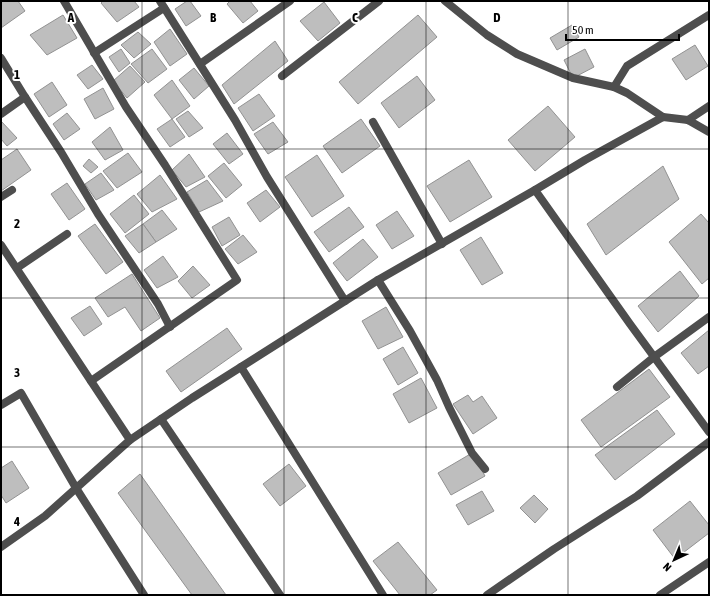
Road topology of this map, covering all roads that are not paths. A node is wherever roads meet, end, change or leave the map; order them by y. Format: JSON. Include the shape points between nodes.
{"nodes":[{"id":1,"x":64,"y":1,"type":"edge"},
{"id":2,"x":290,"y":1,"type":"edge"},
{"id":3,"x":379,"y":1,"type":"edge"},
{"id":4,"x":446,"y":1,"type":"edge"},
{"id":5,"x":162,"y":4,"type":"edge"},
{"id":6,"x":709,"y":15,"type":"edge"},
{"id":7,"x":94,"y":53,"type":"junction"},
{"id":8,"x":1,"y":58,"type":"edge"},
{"id":9,"x":200,"y":64,"type":"junction"},
{"id":10,"x":282,"y":76,"type":"dead end"},
{"id":11,"x":614,"y":87,"type":"junction"},
{"id":12,"x":25,"y":97,"type":"junction"},
{"id":13,"x":709,"y":106,"type":"edge"},
{"id":14,"x":1,"y":114,"type":"edge"},
{"id":15,"x":662,"y":117,"type":"junction"},
{"id":16,"x":688,"y":120,"type":"junction"},
{"id":17,"x":373,"y":122,"type":"dead end"},
{"id":18,"x":709,"y":132,"type":"edge"},
{"id":19,"x":12,"y":190,"type":"dead end"},
{"id":20,"x":535,"y":190,"type":"junction"},
{"id":21,"x":1,"y":197,"type":"edge"},
{"id":22,"x":67,"y":234,"type":"dead end"},
{"id":23,"x":442,"y":244,"type":"junction"},
{"id":24,"x":1,"y":245,"type":"edge"},
{"id":25,"x":17,"y":268,"type":"junction"},
{"id":26,"x":378,"y":280,"type":"junction"},
{"id":27,"x":344,"y":301,"type":"junction"},
{"id":28,"x":709,"y":318,"type":"edge"},
{"id":29,"x":170,"y":327,"type":"junction"},
{"id":30,"x":654,"y":357,"type":"junction"},
{"id":31,"x":240,"y":367,"type":"junction"},
{"id":32,"x":91,"y":381,"type":"junction"},
{"id":33,"x":618,"y":387,"type":"dead end"},
{"id":34,"x":1,"y":405,"type":"edge"},
{"id":35,"x":161,"y":419,"type":"junction"},
{"id":36,"x":709,"y":432,"type":"edge"},
{"id":37,"x":130,"y":440,"type":"junction"},
{"id":38,"x":709,"y":442,"type":"edge"},
{"id":39,"x":486,"y":469,"type":"dead end"},
{"id":40,"x":76,"y":488,"type":"junction"},
{"id":41,"x":1,"y":548,"type":"edge"},
{"id":42,"x":709,"y":562,"type":"edge"},
{"id":43,"x":144,"y":595,"type":"edge"},
{"id":44,"x":280,"y":595,"type":"edge"},
{"id":45,"x":383,"y":595,"type":"edge"},
{"id":46,"x":487,"y":595,"type":"edge"},
{"id":47,"x":660,"y":595,"type":"edge"}],
"edges":[{"from":1,"to":7,"type":"street"},
{"from":2,"to":9,"type":"street"},
{"from":3,"to":10,"type":"street"},
{"from":4,"to":11,"type":"street","via":[[487,35],[517,54],[573,78]]},
{"from":5,"to":7,"type":"street"},
{"from":5,"to":9,"type":"street"},
{"from":6,"to":11,"type":"street","via":[[627,66]]},
{"from":7,"to":29,"type":"street","via":[[237,280]]},
{"from":8,"to":12,"type":"street"},
{"from":9,"to":27,"type":"street"},
{"from":11,"to":15,"type":"street"},
{"from":12,"to":14,"type":"street"},
{"from":12,"to":29,"type":"street","via":[[158,304]]},
{"from":13,"to":16,"type":"street"},
{"from":15,"to":16,"type":"street"},
{"from":15,"to":20,"type":"street"},
{"from":16,"to":18,"type":"street"},
{"from":17,"to":23,"type":"street"},
{"from":19,"to":21,"type":"street"},
{"from":20,"to":23,"type":"street"},
{"from":20,"to":30,"type":"street"},
{"from":22,"to":25,"type":"street"},
{"from":23,"to":26,"type":"street"},
{"from":24,"to":25,"type":"street"},
{"from":25,"to":32,"type":"street"},
{"from":26,"to":27,"type":"street"},
{"from":26,"to":39,"type":"street","via":[[437,380],[472,453]]},
{"from":27,"to":31,"type":"street"},
{"from":28,"to":30,"type":"street"},
{"from":29,"to":32,"type":"street"},
{"from":30,"to":33,"type":"street"},
{"from":30,"to":36,"type":"street"},
{"from":31,"to":35,"type":"street"},
{"from":31,"to":45,"type":"street"},
{"from":32,"to":37,"type":"street"},
{"from":34,"to":40,"type":"street","via":[[21,393]]},
{"from":35,"to":37,"type":"street"},
{"from":35,"to":44,"type":"street"},
{"from":37,"to":40,"type":"street"},
{"from":38,"to":46,"type":"street","via":[[637,496]]},
{"from":40,"to":41,"type":"street","via":[[45,516]]},
{"from":40,"to":43,"type":"street"},
{"from":42,"to":47,"type":"street"}]}
